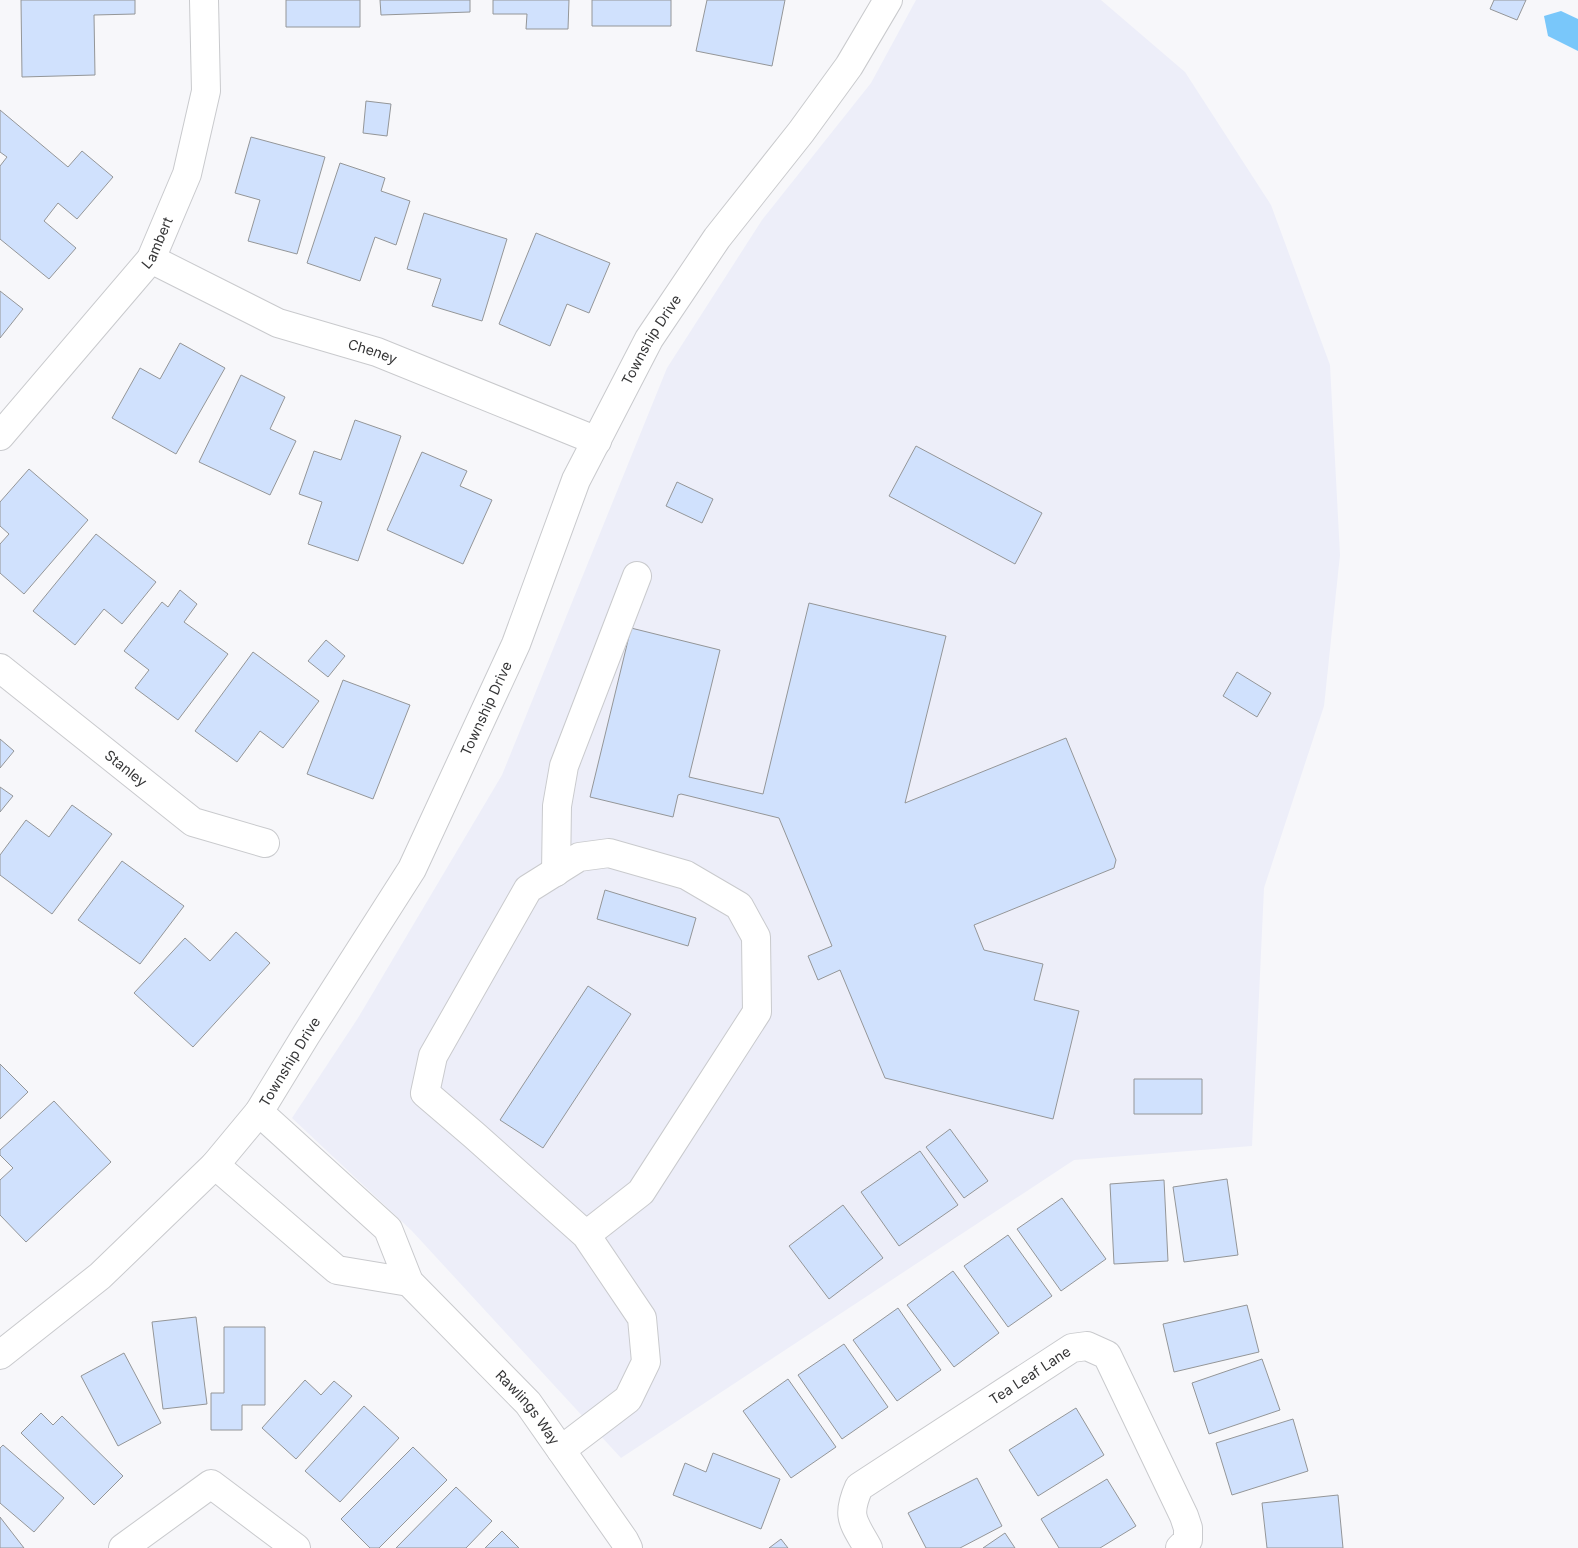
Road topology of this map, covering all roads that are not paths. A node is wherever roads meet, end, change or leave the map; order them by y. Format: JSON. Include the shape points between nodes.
{"nodes":[{"id":1,"x":204,"y":0,"type":"edge"},
{"id":2,"x":888,"y":0,"type":"edge"},
{"id":3,"x":151,"y":259,"type":"junction"},
{"id":4,"x":0,"y":436,"type":"edge"},
{"id":5,"x":597,"y":441,"type":"junction"},
{"id":6,"x":637,"y":576,"type":"dead end"},
{"id":7,"x":0,"y":668,"type":"edge"},
{"id":8,"x":265,"y":843,"type":"dead end"},
{"id":9,"x":556,"y":872,"type":"junction"},
{"id":10,"x":259,"y":1112,"type":"junction"},
{"id":11,"x":215,"y":1165,"type":"junction"},
{"id":12,"x":586,"y":1235,"type":"junction"},
{"id":13,"x":409,"y":1282,"type":"junction"},
{"id":14,"x":0,"y":1355,"type":"edge"},
{"id":15,"x":561,"y":1450,"type":"junction"},
{"id":16,"x":124,"y":1548,"type":"edge"},
{"id":17,"x":296,"y":1548,"type":"edge"},
{"id":18,"x":628,"y":1548,"type":"edge"},
{"id":19,"x":868,"y":1548,"type":"edge"},
{"id":20,"x":1180,"y":1548,"type":"edge"}],
"edges":[{"from":1,"to":3,"type":"street","name":"Lambert","via":[[206,91],[186,174]]},
{"from":2,"to":5,"type":"street","name":"Township Drive","via":[[849,66],[717,238],[648,339]]},
{"from":3,"to":4,"type":"street","name":"Lambert"},
{"from":3,"to":5,"type":"street","name":"Cheney","via":[[278,323],[378,352]]},
{"from":5,"to":10,"type":"street","name":"Township Drive","via":[[576,480],[516,644],[412,869]]},
{"from":6,"to":9,"type":"street","via":[[564,766],[557,806]]},
{"from":7,"to":8,"type":"street","name":"Stanley","via":[[193,822]]},
{"from":9,"to":12,"type":"street","via":[[528,889],[433,1056],[424,1093]]},
{"from":9,"to":12,"type":"street","via":[[579,857],[609,853],[686,875],[739,906],[756,937],[758,1012],[641,1192]]},
{"from":10,"to":11,"type":"street","name":"Township Drive"},
{"from":10,"to":13,"type":"street","name":"Rawlings Way","via":[[388,1230]]},
{"from":11,"to":13,"type":"street","via":[[337,1270]]},
{"from":11,"to":14,"type":"street","name":"Township Drive","via":[[100,1276]]},
{"from":12,"to":15,"type":"street","via":[[642,1318],[646,1362],[628,1398]]},
{"from":13,"to":15,"type":"street","name":"Rawlings Way","via":[[528,1403]]},
{"from":15,"to":18,"type":"street","name":"Rawlings Way"},
{"from":16,"to":17,"type":"street","via":[[210,1484]]},
{"from":19,"to":20,"type":"street","name":"Tea Leaf Lane","via":[[851,1517],[852,1502],[859,1487],[1072,1348],[1086,1346],[1107,1355],[1184,1516],[1188,1540]]}]}
